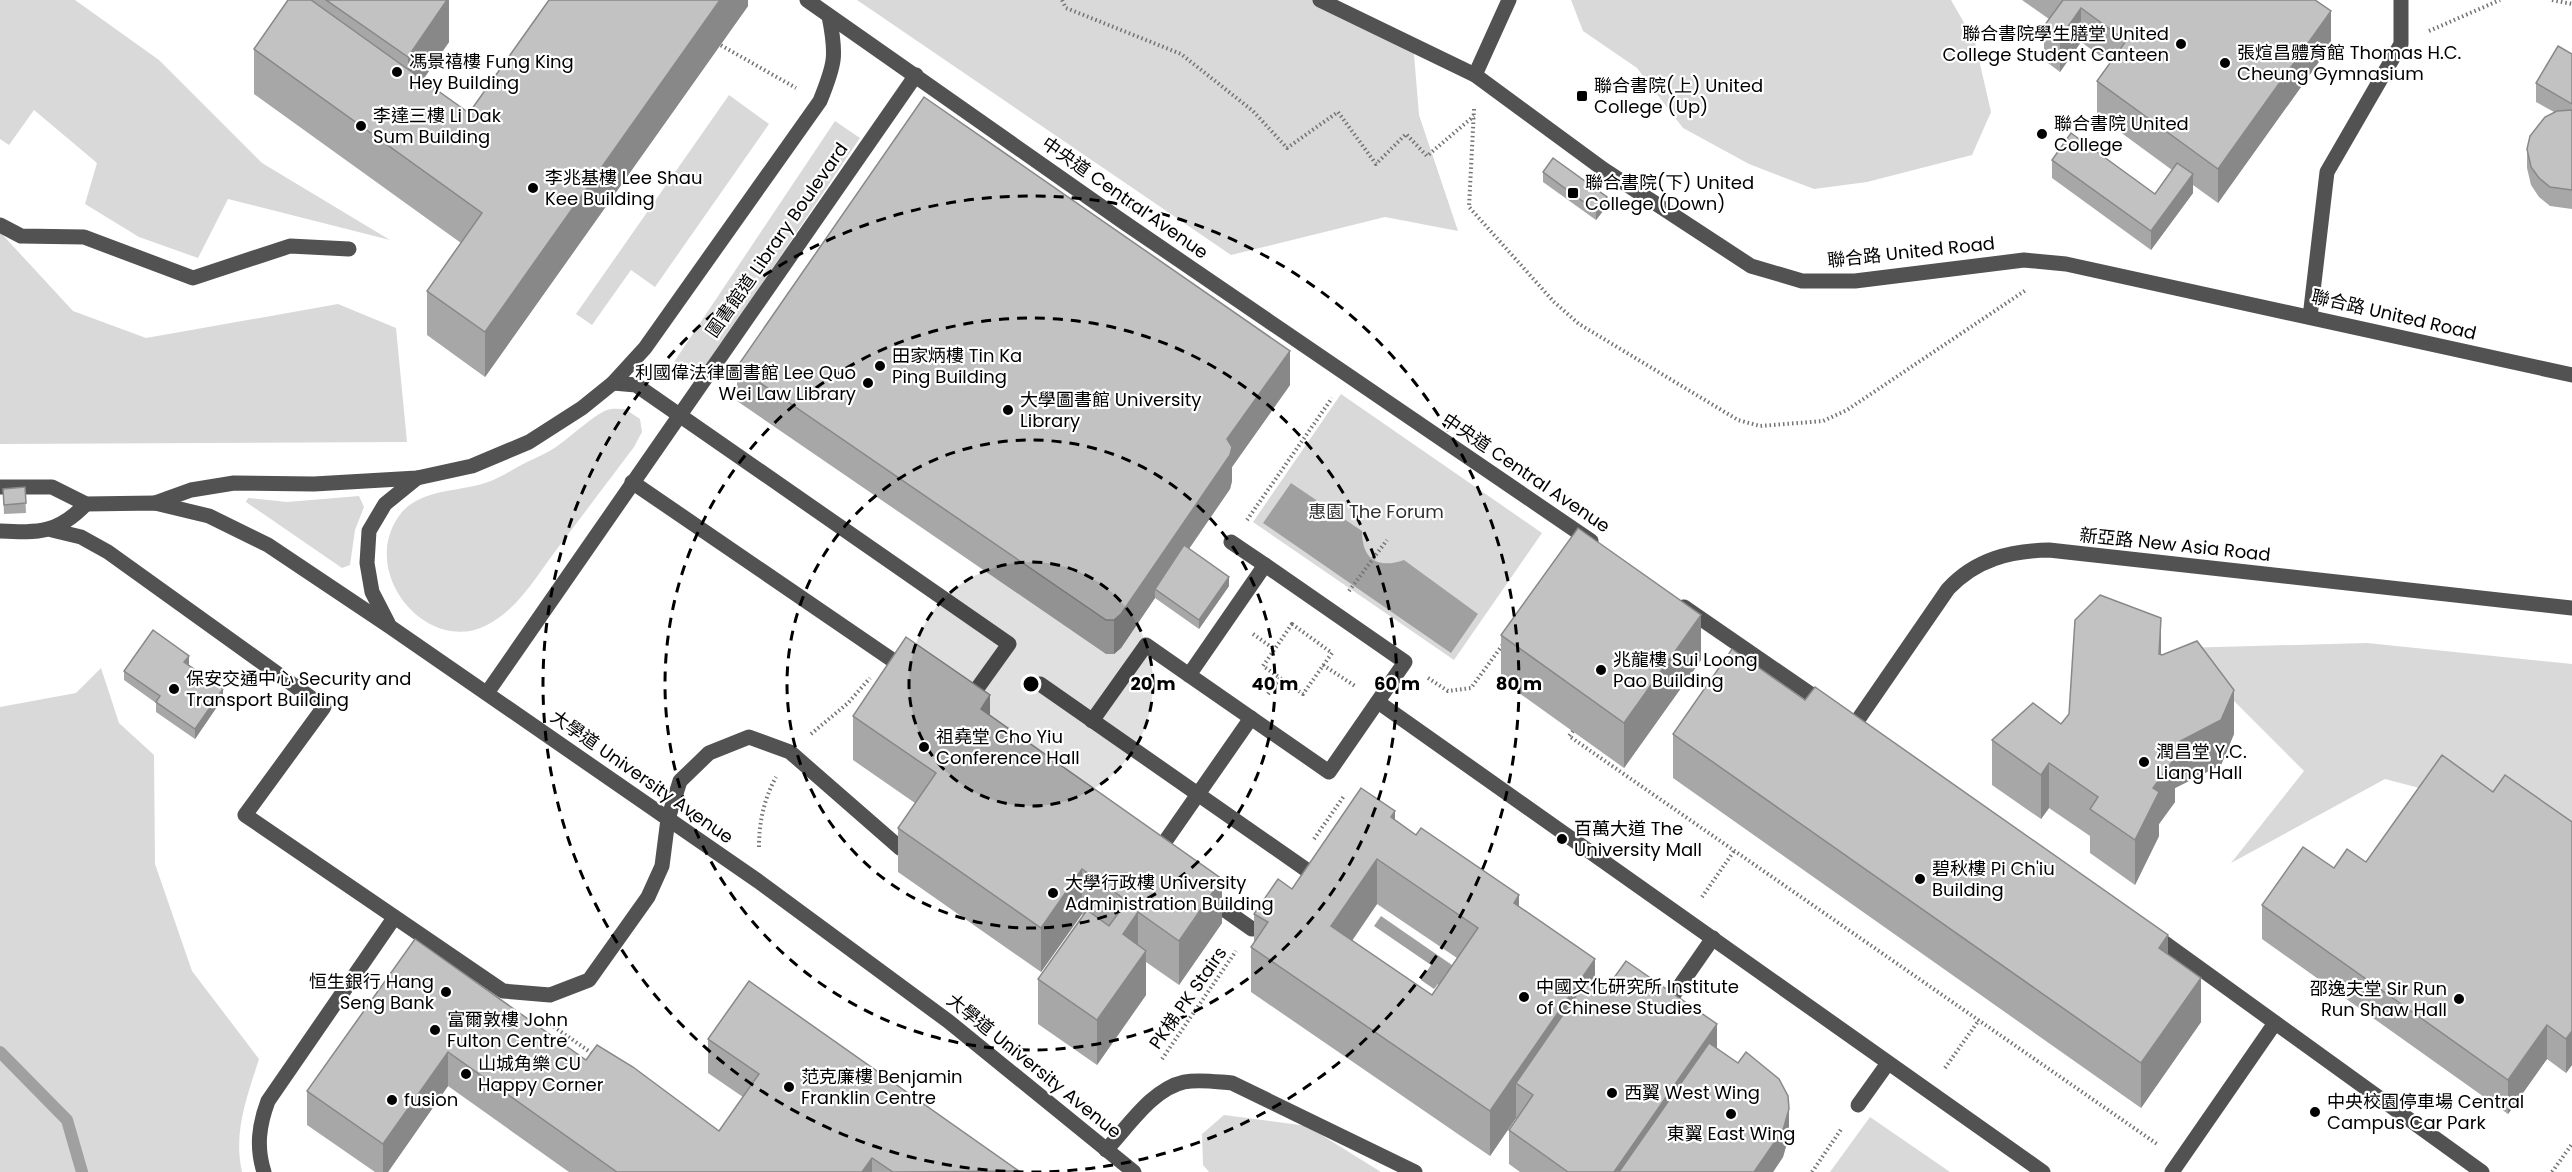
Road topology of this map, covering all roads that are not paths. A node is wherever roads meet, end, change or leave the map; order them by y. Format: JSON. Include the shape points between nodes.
{"nodes":[{"id":1,"x":807,"y":0,"type":"edge"},
{"id":2,"x":1320,"y":0,"type":"edge"},
{"id":3,"x":1509,"y":0,"type":"edge"},
{"id":4,"x":2401,"y":0,"type":"edge"},
{"id":5,"x":829,"y":16,"type":"junction"},
{"id":6,"x":916,"y":75,"type":"junction"},
{"id":7,"x":1475,"y":75,"type":"junction"},
{"id":8,"x":0,"y":225,"type":"edge"},
{"id":9,"x":349,"y":249,"type":"dead end"},
{"id":10,"x":2310,"y":317,"type":"junction"},
{"id":11,"x":2572,"y":375,"type":"edge"},
{"id":12,"x":613,"y":383,"type":"junction"},
{"id":13,"x":679,"y":416,"type":"junction"},
{"id":14,"x":417,"y":478,"type":"junction"},
{"id":15,"x":632,"y":482,"type":"junction"},
{"id":16,"x":0,"y":487,"type":"edge"},
{"id":17,"x":155,"y":503,"type":"junction"},
{"id":18,"x":87,"y":504,"type":"junction"},
{"id":19,"x":52,"y":530,"type":"junction"},
{"id":20,"x":0,"y":531,"type":"edge"},
{"id":21,"x":1231,"y":542,"type":"road end"},
{"id":22,"x":1606,"y":553,"type":"edge"},
{"id":23,"x":1265,"y":565,"type":"junction"},
{"id":24,"x":1669,"y":597,"type":"edge"},
{"id":25,"x":2572,"y":608,"type":"edge"},
{"id":26,"x":389,"y":626,"type":"junction"},
{"id":27,"x":1189,"y":675,"type":"junction"},
{"id":28,"x":917,"y":676,"type":"edge"},
{"id":29,"x":1040,"y":684,"type":"dead end"},
{"id":30,"x":487,"y":693,"type":"junction"},
{"id":31,"x":954,"y":702,"type":"edge"},
{"id":32,"x":1378,"y":702,"type":"junction"},
{"id":33,"x":1251,"y":718,"type":"junction"},
{"id":34,"x":1092,"y":721,"type":"junction"},
{"id":35,"x":1198,"y":795,"type":"junction"},
{"id":36,"x":668,"y":819,"type":"junction"},
{"id":37,"x":900,"y":848,"type":"edge"},
{"id":38,"x":1161,"y":866,"type":"edge"},
{"id":39,"x":1326,"y":883,"type":"edge"},
{"id":40,"x":1189,"y":885,"type":"edge"},
{"id":41,"x":394,"y":918,"type":"junction"},
{"id":42,"x":2140,"y":924,"type":"edge"},
{"id":43,"x":1252,"y":928,"type":"road end"},
{"id":44,"x":1713,"y":938,"type":"junction"},
{"id":45,"x":1658,"y":1018,"type":"edge"},
{"id":46,"x":2275,"y":1023,"type":"junction"},
{"id":47,"x":1888,"y":1063,"type":"junction"},
{"id":48,"x":1858,"y":1105,"type":"road end"},
{"id":49,"x":1106,"y":1150,"type":"junction"},
{"id":50,"x":2176,"y":1166,"type":"edge"},
{"id":51,"x":264,"y":1172,"type":"edge"},
{"id":52,"x":1134,"y":1172,"type":"edge"},
{"id":53,"x":1415,"y":1172,"type":"edge"},
{"id":54,"x":2043,"y":1172,"type":"edge"},
{"id":55,"x":2482,"y":1172,"type":"edge"}],
"edges":[{"from":1,"to":5,"type":"street","name":"中央道 Central Avenue"},
{"from":2,"to":7,"type":"street","name":"聯合路 United Road"},
{"from":3,"to":7,"type":"street"},
{"from":4,"to":10,"type":"street","via":[[2401,44],[2327,172]]},
{"from":5,"to":6,"type":"street","name":"中央道 Central Avenue"},
{"from":5,"to":12,"type":"street","via":[[834,68],[820,101],[645,348]]},
{"from":6,"to":13,"type":"street","name":"圖書館道 Library Boulevard"},
{"from":6,"to":22,"type":"street","name":"中央道 Central Avenue"},
{"from":7,"to":10,"type":"street","name":"聯合路 United Road","via":[[1603,169],[1751,266],[1802,281],[1855,281],[2024,260],[2066,264]]},
{"from":8,"to":9,"type":"street","via":[[21,236],[84,237],[193,278],[290,246]]},
{"from":10,"to":11,"type":"street","name":"聯合路 United Road"},
{"from":12,"to":13,"type":"street","via":[[636,385]]},
{"from":12,"to":14,"type":"street","via":[[529,442],[472,466]]},
{"from":13,"to":15,"type":"street","name":"圖書館道 Library Boulevard"},
{"from":13,"to":31,"type":"street","via":[[1009,644],[963,708]]},
{"from":14,"to":17,"type":"street","via":[[314,484],[234,483],[191,490]]},
{"from":14,"to":26,"type":"street","via":[[385,504],[369,531],[367,563],[372,592]]},
{"from":15,"to":28,"type":"street"},
{"from":15,"to":30,"type":"street","name":"圖書館道 Library Boulevard"},
{"from":16,"to":18,"type":"street","name":"大學道 University Avenue","via":[[52,487]]},
{"from":17,"to":18,"type":"street","name":"大學道 University Avenue"},
{"from":17,"to":26,"type":"street","name":"大學道 University Avenue","via":[[209,516],[268,545]]},
{"from":18,"to":19,"type":"street"},
{"from":19,"to":20,"type":"street"},
{"from":19,"to":41,"type":"street","via":[[81,537],[108,552],[324,707],[245,815]]},
{"from":21,"to":23,"type":"street"},
{"from":23,"to":27,"type":"street"},
{"from":23,"to":32,"type":"street","via":[[1405,662]]},
{"from":24,"to":25,"type":"street","name":"新亞路 New Asia Road","via":[[1850,721],[1960,576],[1995,557],[2022,551],[2049,550]]},
{"from":26,"to":30,"type":"street","name":"大學道 University Avenue"},
{"from":27,"to":33,"type":"street"},
{"from":27,"to":34,"type":"street","via":[[1146,645]]},
{"from":29,"to":34,"type":"street"},
{"from":30,"to":36,"type":"street","name":"大學道 University Avenue"},
{"from":32,"to":33,"type":"street","via":[[1329,772]]},
{"from":32,"to":44,"type":"street"},
{"from":33,"to":35,"type":"street"},
{"from":34,"to":35,"type":"street"},
{"from":35,"to":38,"type":"street","via":[[1152,860]]},
{"from":35,"to":39,"type":"street"},
{"from":36,"to":37,"type":"street","via":[[680,781],[709,753],[749,737],[790,752]]},
{"from":36,"to":41,"type":"street","via":[[662,866],[648,897],[589,980],[550,995],[503,991]]},
{"from":36,"to":49,"type":"street","name":"大學道 University Avenue","via":[[948,1021]]},
{"from":40,"to":43,"type":"street"},
{"from":41,"to":51,"type":"street","via":[[268,1101],[258,1137]]},
{"from":42,"to":46,"type":"street"},
{"from":44,"to":45,"type":"street"},
{"from":44,"to":47,"type":"street"},
{"from":46,"to":50,"type":"street"},
{"from":46,"to":55,"type":"street"},
{"from":47,"to":48,"type":"street"},
{"from":47,"to":54,"type":"street"},
{"from":49,"to":52,"type":"street","name":"大學道 University Avenue"},
{"from":49,"to":53,"type":"street","via":[[1157,1095],[1183,1082],[1210,1081],[1232,1083]]}]}
